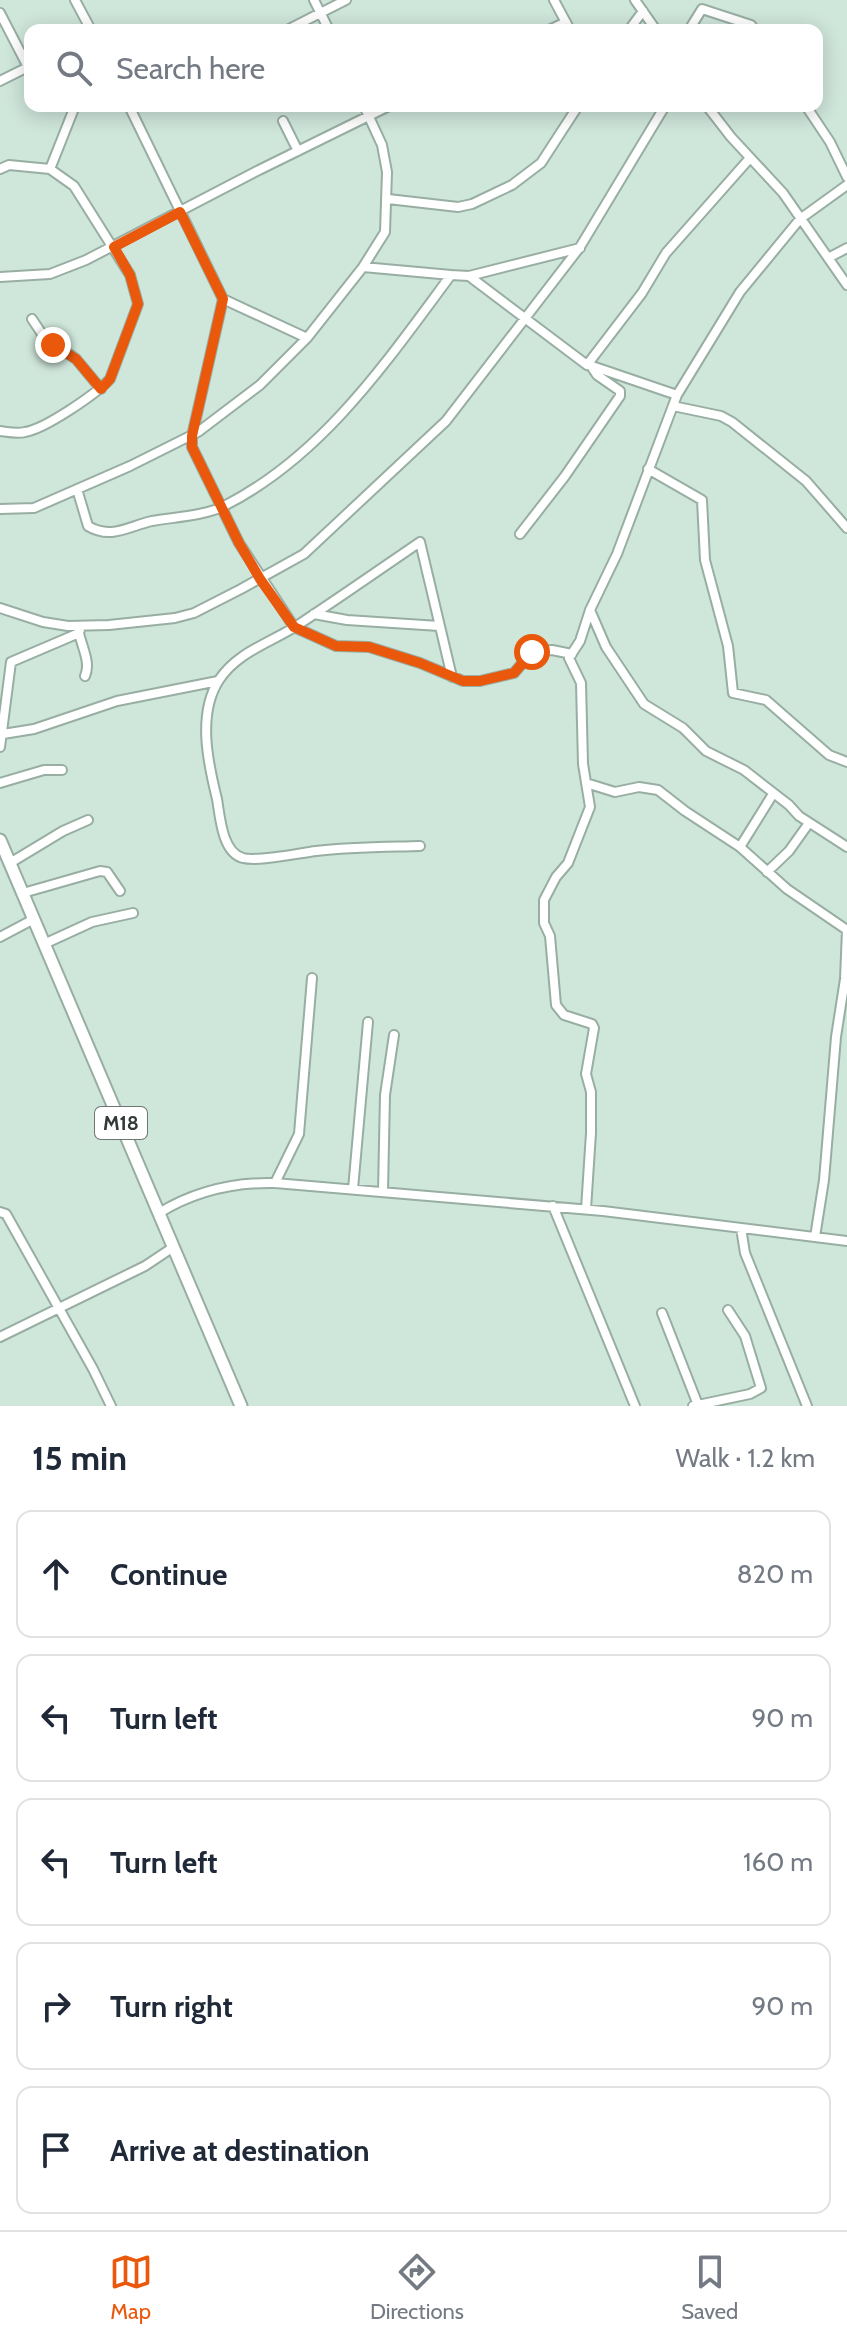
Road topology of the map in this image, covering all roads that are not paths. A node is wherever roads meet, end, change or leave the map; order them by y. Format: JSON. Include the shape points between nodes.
{"nodes":[{"id":1,"x":75,"y":0,"type":"edge"},
{"id":2,"x":314,"y":0,"type":"edge"},
{"id":3,"x":346,"y":0,"type":"edge"},
{"id":4,"x":554,"y":0,"type":"edge"},
{"id":5,"x":635,"y":0,"type":"edge"},
{"id":6,"x":697,"y":0,"type":"edge"},
{"id":7,"x":702,"y":9,"type":"junction"},
{"id":8,"x":643,"y":11,"type":"junction"},
{"id":9,"x":0,"y":13,"type":"edge"},
{"id":10,"x":321,"y":13,"type":"junction"},
{"id":11,"x":88,"y":24,"type":"edge"},
{"id":12,"x":299,"y":24,"type":"edge"},
{"id":13,"x":326,"y":24,"type":"edge"},
{"id":14,"x":567,"y":24,"type":"edge"},
{"id":15,"x":633,"y":24,"type":"edge"},
{"id":16,"x":652,"y":24,"type":"edge"},
{"id":17,"x":693,"y":24,"type":"edge"},
{"id":18,"x":748,"y":24,"type":"edge"},
{"id":19,"x":24,"y":58,"type":"edge"},
{"id":20,"x":24,"y":69,"type":"edge"},
{"id":21,"x":0,"y":81,"type":"edge"},
{"id":22,"x":73,"y":112,"type":"edge"},
{"id":23,"x":134,"y":112,"type":"edge"},
{"id":24,"x":367,"y":112,"type":"edge"},
{"id":25,"x":377,"y":112,"type":"edge"},
{"id":26,"x":574,"y":112,"type":"edge"},
{"id":27,"x":661,"y":112,"type":"edge"},
{"id":28,"x":712,"y":112,"type":"edge"},
{"id":29,"x":810,"y":112,"type":"edge"},
{"id":30,"x":369,"y":116,"type":"junction"},
{"id":31,"x":283,"y":121,"type":"dead end"},
{"id":32,"x":298,"y":151,"type":"junction"},
{"id":33,"x":750,"y":158,"type":"junction"},
{"id":34,"x":0,"y":169,"type":"edge"},
{"id":35,"x":50,"y":169,"type":"junction"},
{"id":36,"x":847,"y":177,"type":"edge"},
{"id":37,"x":847,"y":185,"type":"edge"},
{"id":38,"x":388,"y":199,"type":"junction"},
{"id":39,"x":180,"y":212,"type":"junction"},
{"id":40,"x":800,"y":219,"type":"junction"},
{"id":41,"x":114,"y":247,"type":"junction"},
{"id":42,"x":580,"y":247,"type":"junction"},
{"id":43,"x":847,"y":248,"type":"edge"},
{"id":44,"x":828,"y":258,"type":"junction"},
{"id":45,"x":363,"y":267,"type":"junction"},
{"id":46,"x":451,"y":275,"type":"junction"},
{"id":47,"x":469,"y":276,"type":"junction"},
{"id":48,"x":0,"y":277,"type":"edge"},
{"id":49,"x":847,"y":285,"type":"edge"},
{"id":50,"x":223,"y":299,"type":"junction"},
{"id":51,"x":527,"y":318,"type":"junction"},
{"id":52,"x":32,"y":319,"type":"dead end"},
{"id":53,"x":307,"y":338,"type":"junction"},
{"id":54,"x":589,"y":365,"type":"junction"},
{"id":55,"x":101,"y":389,"type":"junction"},
{"id":56,"x":677,"y":395,"type":"junction"},
{"id":57,"x":673,"y":406,"type":"junction"},
{"id":58,"x":0,"y":431,"type":"edge"},
{"id":59,"x":192,"y":436,"type":"junction"},
{"id":60,"x":648,"y":469,"type":"junction"},
{"id":61,"x":77,"y":489,"type":"junction"},
{"id":62,"x":222,"y":507,"type":"junction"},
{"id":63,"x":0,"y":509,"type":"edge"},
{"id":64,"x":847,"y":528,"type":"edge"},
{"id":65,"x":520,"y":534,"type":"dead end"},
{"id":66,"x":260,"y":579,"type":"junction"},
{"id":67,"x":0,"y":608,"type":"edge"},
{"id":68,"x":590,"y":610,"type":"junction"},
{"id":69,"x":314,"y":614,"type":"junction"},
{"id":70,"x":439,"y":626,"type":"junction"},
{"id":71,"x":294,"y":627,"type":"junction"},
{"id":72,"x":80,"y":630,"type":"junction"},
{"id":73,"x":572,"y":654,"type":"junction"},
{"id":74,"x":85,"y":676,"type":"dead end"},
{"id":75,"x":452,"y":677,"type":"junction"},
{"id":76,"x":218,"y":681,"type":"junction"},
{"id":77,"x":3,"y":734,"type":"junction"},
{"id":78,"x":0,"y":747,"type":"edge"},
{"id":79,"x":847,"y":762,"type":"edge"},
{"id":80,"x":62,"y":770,"type":"dead end"},
{"id":81,"x":0,"y":783,"type":"edge"},
{"id":82,"x":586,"y":783,"type":"junction"},
{"id":83,"x":773,"y":794,"type":"junction"},
{"id":84,"x":88,"y":820,"type":"dead end"},
{"id":85,"x":809,"y":823,"type":"junction"},
{"id":86,"x":0,"y":840,"type":"edge"},
{"id":87,"x":420,"y":846,"type":"dead end"},
{"id":88,"x":740,"y":847,"type":"junction"},
{"id":89,"x":847,"y":847,"type":"edge"},
{"id":90,"x":10,"y":863,"type":"junction"},
{"id":91,"x":767,"y":872,"type":"junction"},
{"id":92,"x":120,"y":891,"type":"dead end"},
{"id":93,"x":23,"y":893,"type":"junction"},
{"id":94,"x":133,"y":913,"type":"dead end"},
{"id":95,"x":34,"y":919,"type":"junction"},
{"id":96,"x":847,"y":930,"type":"edge"},
{"id":97,"x":0,"y":937,"type":"edge"},
{"id":98,"x":44,"y":944,"type":"junction"},
{"id":99,"x":312,"y":978,"type":"dead end"},
{"id":100,"x":368,"y":1022,"type":"dead end"},
{"id":101,"x":394,"y":1035,"type":"dead end"},
{"id":102,"x":275,"y":1183,"type":"junction"},
{"id":103,"x":353,"y":1189,"type":"junction"},
{"id":104,"x":383,"y":1191,"type":"junction"},
{"id":105,"x":553,"y":1206,"type":"junction"},
{"id":106,"x":586,"y":1209,"type":"junction"},
{"id":107,"x":0,"y":1212,"type":"edge"},
{"id":108,"x":159,"y":1213,"type":"junction"},
{"id":109,"x":741,"y":1228,"type":"junction"},
{"id":110,"x":815,"y":1237,"type":"junction"},
{"id":111,"x":847,"y":1241,"type":"edge"},
{"id":112,"x":172,"y":1248,"type":"junction"},
{"id":113,"x":58,"y":1308,"type":"junction"},
{"id":114,"x":728,"y":1310,"type":"dead end"},
{"id":115,"x":662,"y":1313,"type":"dead end"},
{"id":116,"x":0,"y":1337,"type":"edge"},
{"id":117,"x":695,"y":1405,"type":"edge"},
{"id":118,"x":111,"y":1406,"type":"edge"},
{"id":119,"x":241,"y":1406,"type":"edge"},
{"id":120,"x":635,"y":1406,"type":"edge"},
{"id":121,"x":807,"y":1406,"type":"edge"}],
"edges":[{"from":1,"to":11,"type":"street"},
{"from":2,"to":10,"type":"street"},
{"from":3,"to":10,"type":"street"},
{"from":4,"to":14,"type":"street"},
{"from":5,"to":8,"type":"street"},
{"from":6,"to":7,"type":"street"},
{"from":7,"to":17,"type":"street"},
{"from":7,"to":18,"type":"street"},
{"from":8,"to":15,"type":"street"},
{"from":8,"to":16,"type":"street"},
{"from":9,"to":19,"type":"street"},
{"from":10,"to":12,"type":"street"},
{"from":10,"to":13,"type":"street"},
{"from":20,"to":21,"type":"street"},
{"from":22,"to":35,"type":"street"},
{"from":23,"to":39,"type":"street"},
{"from":24,"to":30,"type":"street"},
{"from":25,"to":30,"type":"street"},
{"from":26,"to":38,"type":"street","via":[[541,163],[486,198],[458,207]]},
{"from":27,"to":42,"type":"street"},
{"from":28,"to":33,"type":"street"},
{"from":29,"to":36,"type":"street"},
{"from":30,"to":32,"type":"street"},
{"from":30,"to":38,"type":"street","via":[[382,145]]},
{"from":31,"to":32,"type":"street"},
{"from":32,"to":39,"type":"street"},
{"from":33,"to":40,"type":"street"},
{"from":33,"to":54,"type":"street","via":[[666,253]]},
{"from":34,"to":35,"type":"street"},
{"from":35,"to":41,"type":"street","via":[[82,195]]},
{"from":37,"to":40,"type":"street"},
{"from":38,"to":45,"type":"street","via":[[385,232]]},
{"from":39,"to":41,"type":"street"},
{"from":39,"to":50,"type":"street"},
{"from":40,"to":44,"type":"street"},
{"from":40,"to":56,"type":"street","via":[[740,292]]},
{"from":41,"to":48,"type":"street","via":[[50,274]]},
{"from":41,"to":55,"type":"street","via":[[138,304],[110,379]]},
{"from":42,"to":47,"type":"street"},
{"from":42,"to":51,"type":"street"},
{"from":43,"to":44,"type":"street"},
{"from":44,"to":49,"type":"street"},
{"from":45,"to":46,"type":"street"},
{"from":45,"to":53,"type":"street"},
{"from":46,"to":47,"type":"street"},
{"from":46,"to":62,"type":"street","via":[[346,411],[276,472]]},
{"from":47,"to":51,"type":"street"},
{"from":50,"to":53,"type":"street"},
{"from":50,"to":59,"type":"street"},
{"from":51,"to":54,"type":"street"},
{"from":51,"to":66,"type":"street","via":[[446,421],[412,455],[304,554]]},
{"from":52,"to":55,"type":"street","via":[[44,337],[76,359]]},
{"from":53,"to":59,"type":"street","via":[[260,385]]},
{"from":54,"to":56,"type":"street"},
{"from":54,"to":65,"type":"street","via":[[620,396]]},
{"from":55,"to":58,"type":"street","via":[[38,428]]},
{"from":56,"to":57,"type":"street"},
{"from":57,"to":60,"type":"street"},
{"from":57,"to":64,"type":"street","via":[[732,422],[806,481]]},
{"from":59,"to":61,"type":"street"},
{"from":59,"to":62,"type":"street","via":[[196,456]]},
{"from":60,"to":68,"type":"street"},
{"from":60,"to":79,"type":"street","via":[[702,500],[705,560],[728,646],[733,693],[766,700],[829,755]]},
{"from":61,"to":62,"type":"street","via":[[85,523],[106,532]]},
{"from":61,"to":63,"type":"street","via":[[34,508]]},
{"from":62,"to":66,"type":"street"},
{"from":66,"to":71,"type":"street"},
{"from":66,"to":72,"type":"street","via":[[184,616]]},
{"from":67,"to":72,"type":"street"},
{"from":68,"to":73,"type":"street"},
{"from":68,"to":83,"type":"street","via":[[606,647],[644,704]]},
{"from":69,"to":70,"type":"street"},
{"from":69,"to":70,"type":"street","via":[[420,542]]},
{"from":69,"to":71,"type":"street"},
{"from":70,"to":75,"type":"street"},
{"from":71,"to":75,"type":"street","via":[[336,646],[369,647]]},
{"from":71,"to":76,"type":"street","via":[[252,649]]},
{"from":72,"to":74,"type":"street"},
{"from":72,"to":77,"type":"street","via":[[11,662]]},
{"from":73,"to":75,"type":"street","via":[[541,649],[507,676],[471,681]]},
{"from":73,"to":82,"type":"street","via":[[569,663],[581,683]]},
{"from":76,"to":77,"type":"street","via":[[117,701]]},
{"from":76,"to":87,"type":"street","via":[[206,729],[208,761],[226,841],[236,854],[255,858]]},
{"from":77,"to":78,"type":"street"},
{"from":80,"to":81,"type":"street"},
{"from":82,"to":88,"type":"street","via":[[615,792],[658,790]]},
{"from":82,"to":106,"type":"street","via":[[587,816],[568,863],[544,900],[544,923],[550,936],[556,1005],[564,1015],[594,1028],[586,1074],[591,1133]]},
{"from":83,"to":85,"type":"street"},
{"from":83,"to":88,"type":"street"},
{"from":84,"to":90,"type":"street"},
{"from":85,"to":89,"type":"street"},
{"from":85,"to":91,"type":"street"},
{"from":86,"to":90,"type":"main road","number":"M18"},
{"from":88,"to":91,"type":"street"},
{"from":90,"to":93,"type":"main road","number":"M18"},
{"from":91,"to":96,"type":"street"},
{"from":92,"to":93,"type":"street","via":[[107,872],[100,871]]},
{"from":93,"to":95,"type":"main road","number":"M18"},
{"from":94,"to":98,"type":"street","via":[[92,922]]},
{"from":95,"to":97,"type":"street"},
{"from":95,"to":98,"type":"main road","number":"M18"},
{"from":96,"to":110,"type":"street"},
{"from":98,"to":108,"type":"main road","number":"M18"},
{"from":99,"to":102,"type":"street","via":[[299,1134]]},
{"from":100,"to":103,"type":"street"},
{"from":101,"to":104,"type":"street","via":[[385,1095]]},
{"from":102,"to":103,"type":"street"},
{"from":102,"to":108,"type":"street","via":[[211,1189]]},
{"from":103,"to":104,"type":"street"},
{"from":104,"to":105,"type":"street"},
{"from":105,"to":106,"type":"street"},
{"from":105,"to":120,"type":"street"},
{"from":106,"to":109,"type":"street"},
{"from":107,"to":113,"type":"street","via":[[6,1214]]},
{"from":108,"to":112,"type":"main road","number":"M18"},
{"from":109,"to":110,"type":"street"},
{"from":109,"to":121,"type":"street","via":[[745,1253]]},
{"from":110,"to":111,"type":"street"},
{"from":112,"to":113,"type":"street"},
{"from":112,"to":119,"type":"main road","number":"M18"},
{"from":113,"to":116,"type":"street"},
{"from":113,"to":118,"type":"street"},
{"from":114,"to":117,"type":"street","via":[[745,1336],[761,1388]]},
{"from":115,"to":117,"type":"street"}]}
